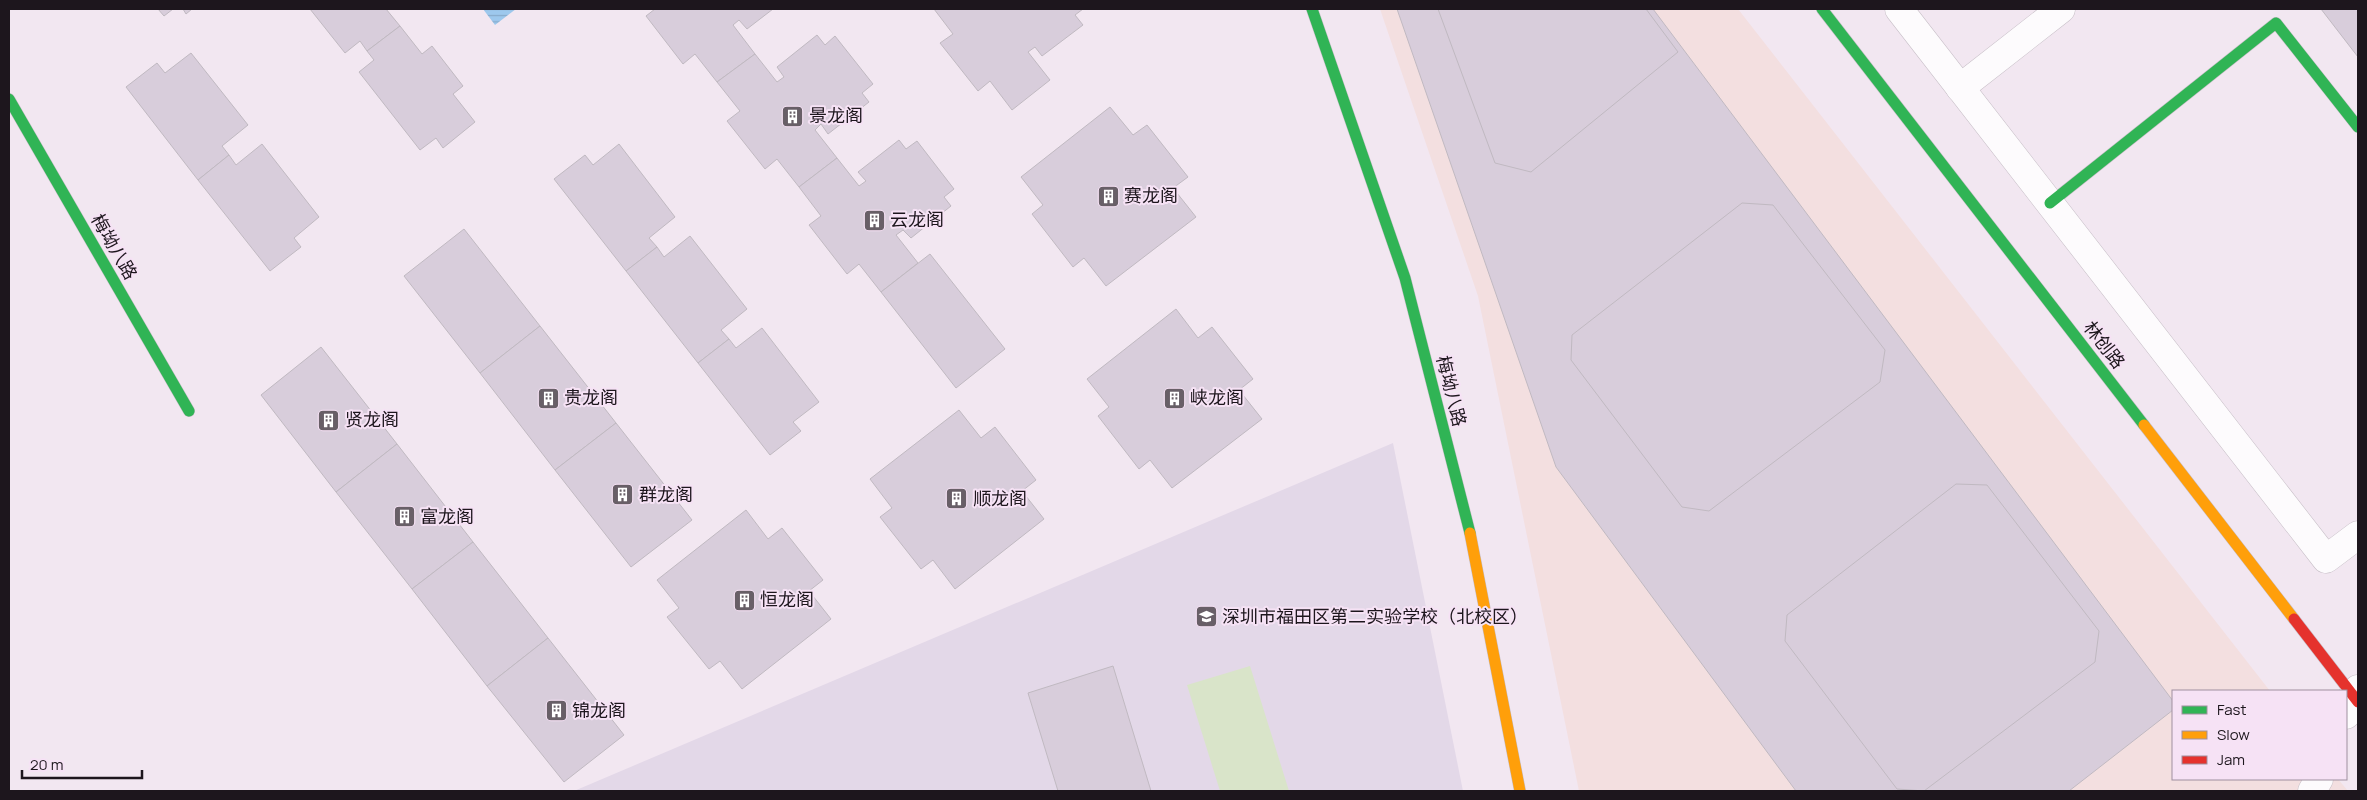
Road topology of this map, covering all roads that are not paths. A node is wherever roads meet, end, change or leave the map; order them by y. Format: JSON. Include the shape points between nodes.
{"nodes":[{"id":1,"x":1312,"y":9,"type":"edge"},
{"id":2,"x":1822,"y":9,"type":"edge"},
{"id":3,"x":1899,"y":9,"type":"edge"},
{"id":4,"x":2061,"y":9,"type":"edge"},
{"id":5,"x":1960,"y":88,"type":"junction"},
{"id":6,"x":9,"y":99,"type":"edge"},
{"id":7,"x":2358,"y":128,"type":"edge"},
{"id":8,"x":2050,"y":203,"type":"junction"},
{"id":9,"x":189,"y":412,"type":"dead end"},
{"id":10,"x":2358,"y":535,"type":"edge"},
{"id":11,"x":2346,"y":690,"type":"edge"},
{"id":12,"x":1520,"y":791,"type":"edge"}],
"edges":[{"from":1,"to":12,"type":"street","name":"梅坳八路","via":[[1404,278],[1475,553]]},
{"from":2,"to":11,"type":"street","name":"林创路"},
{"from":3,"to":5,"type":"street"},
{"from":4,"to":5,"type":"street"},
{"from":5,"to":8,"type":"street"},
{"from":6,"to":9,"type":"street","name":"梅坳八路"},
{"from":7,"to":8,"type":"street","via":[[2276,23]]},
{"from":8,"to":10,"type":"street","via":[[2326,559]]}]}
